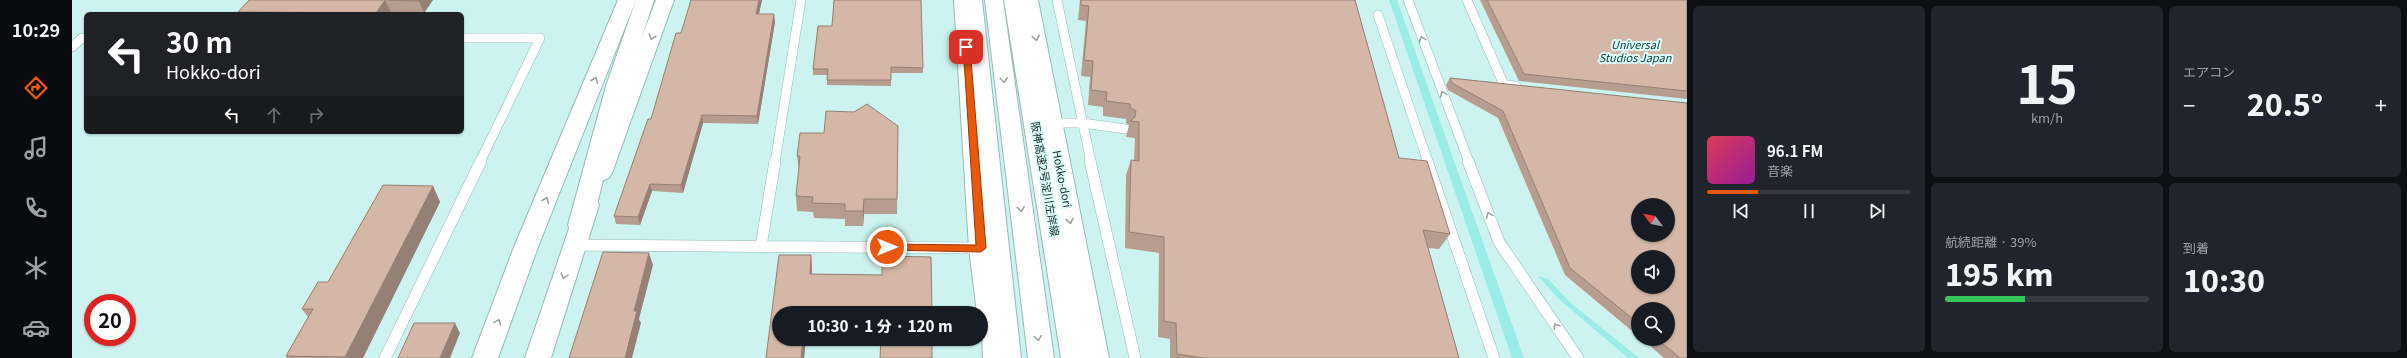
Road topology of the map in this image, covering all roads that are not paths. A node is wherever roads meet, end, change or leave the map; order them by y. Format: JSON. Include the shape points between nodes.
{"nodes":[{"id":1,"x":664,"y":0,"type":"edge"},
{"id":2,"x":801,"y":0,"type":"edge"},
{"id":3,"x":963,"y":0,"type":"edge"},
{"id":4,"x":973,"y":0,"type":"edge"},
{"id":5,"x":994,"y":0,"type":"edge"},
{"id":6,"x":1013,"y":0,"type":"edge"},
{"id":7,"x":1029,"y":0,"type":"edge"},
{"id":8,"x":1057,"y":0,"type":"edge"},
{"id":9,"x":1408,"y":0,"type":"edge"},
{"id":10,"x":1467,"y":0,"type":"edge"},
{"id":11,"x":638,"y":2,"type":"edge"},
{"id":12,"x":1378,"y":15,"type":"dead end"},
{"id":13,"x":84,"y":38,"type":"edge"},
{"id":14,"x":464,"y":38,"type":"edge"},
{"id":15,"x":72,"y":48,"type":"edge"},
{"id":16,"x":1528,"y":87,"type":"edge"},
{"id":17,"x":1052,"y":123,"type":"junction"},
{"id":18,"x":1082,"y":124,"type":"junction"},
{"id":19,"x":1126,"y":129,"type":"dead end"},
{"id":20,"x":577,"y":235,"type":"junction"},
{"id":21,"x":761,"y":246,"type":"junction"},
{"id":22,"x":981,"y":248,"type":"junction"},
{"id":23,"x":999,"y":280,"type":"junction"},
{"id":24,"x":385,"y":358,"type":"edge"},
{"id":25,"x":484,"y":358,"type":"edge"},
{"id":26,"x":538,"y":358,"type":"edge"},
{"id":27,"x":996,"y":358,"type":"edge"},
{"id":28,"x":1003,"y":358,"type":"edge"},
{"id":29,"x":1008,"y":358,"type":"edge"},
{"id":30,"x":1041,"y":358,"type":"edge"},
{"id":31,"x":1074,"y":358,"type":"edge"},
{"id":32,"x":1096,"y":358,"type":"edge"},
{"id":33,"x":1135,"y":358,"type":"edge"},
{"id":34,"x":1494,"y":358,"type":"edge"},
{"id":35,"x":1578,"y":358,"type":"edge"}],
"edges":[{"from":1,"to":20,"type":"main road","one_way":true},
{"from":2,"to":21,"type":"lane"},
{"from":3,"to":22,"type":"main road"},
{"from":4,"to":23,"type":"main road"},
{"from":5,"to":30,"type":"main road","one_way":true},
{"from":6,"to":31,"type":"main road","name":"阪神高速2号淀川左岸線"},
{"from":7,"to":17,"type":"main road","name":"Hokko-dori","one_way":true},
{"from":8,"to":18,"type":"lane"},
{"from":35,"to":9,"type":"lane","one_way":true,"via":[[1499,242]]},
{"from":10,"to":16,"type":"lane","via":[[1504,85]]},
{"from":11,"to":20,"type":"main road"},
{"from":25,"to":11,"type":"main road","one_way":true,"via":[[526,247]]},
{"from":12,"to":34,"type":"lane"},
{"from":13,"to":15,"type":"lane"},
{"from":14,"to":24,"type":"lane","via":[[540,38]]},
{"from":17,"to":18,"type":"lane"},
{"from":17,"to":32,"type":"main road","name":"Hokko-dori","one_way":true},
{"from":18,"to":19,"type":"lane"},
{"from":18,"to":33,"type":"lane"},
{"from":20,"to":21,"type":"lane"},
{"from":20,"to":26,"type":"main road","one_way":true},
{"from":21,"to":22,"type":"lane"},
{"from":22,"to":27,"type":"main road"},
{"from":23,"to":28,"type":"main road"},
{"from":23,"to":29,"type":"main road"}]}
